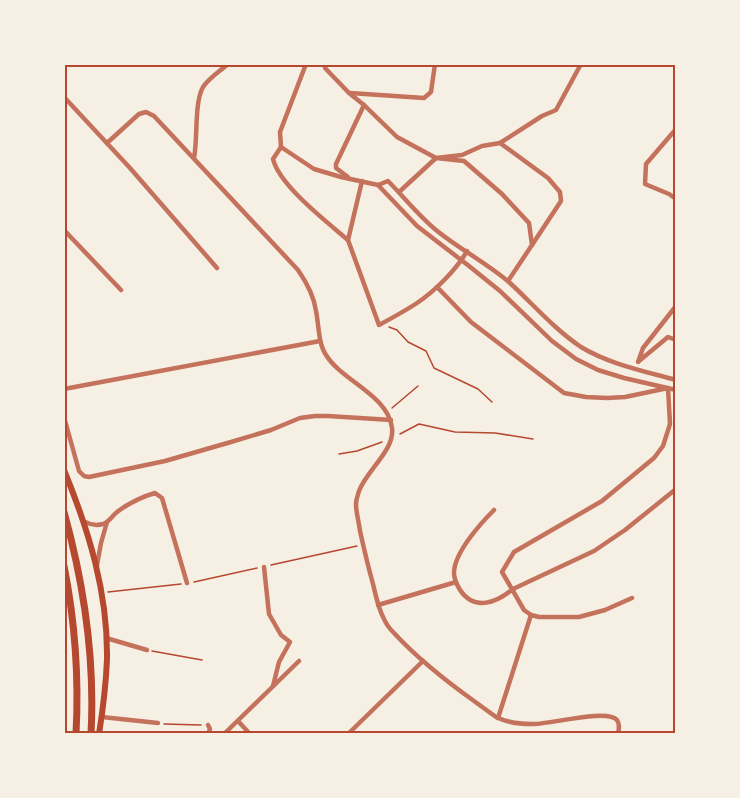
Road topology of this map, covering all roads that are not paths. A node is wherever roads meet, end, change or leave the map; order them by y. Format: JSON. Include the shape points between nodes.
{"nodes":[{"id":1,"x":228,"y":64,"type":"edge"},
{"id":2,"x":306,"y":64,"type":"edge"},
{"id":3,"x":325,"y":64,"type":"edge"},
{"id":4,"x":435,"y":64,"type":"edge"},
{"id":5,"x":581,"y":64,"type":"edge"},
{"id":6,"x":349,"y":93,"type":"junction"},
{"id":7,"x":64,"y":97,"type":"edge"},
{"id":8,"x":364,"y":105,"type":"junction"},
{"id":9,"x":675,"y":129,"type":"edge"},
{"id":10,"x":107,"y":143,"type":"junction"},
{"id":11,"x":500,"y":143,"type":"junction"},
{"id":12,"x":281,"y":147,"type":"junction"},
{"id":13,"x":194,"y":158,"type":"junction"},
{"id":14,"x":436,"y":158,"type":"junction"},
{"id":15,"x":348,"y":178,"type":"junction"},
{"id":16,"x":362,"y":181,"type":"junction"},
{"id":17,"x":378,"y":184,"type":"junction"},
{"id":18,"x":399,"y":192,"type":"junction"},
{"id":19,"x":675,"y":199,"type":"edge"},
{"id":20,"x":64,"y":230,"type":"edge"},
{"id":21,"x":348,"y":240,"type":"junction"},
{"id":22,"x":532,"y":245,"type":"junction"},
{"id":23,"x":467,"y":251,"type":"junction"},
{"id":24,"x":462,"y":261,"type":"junction"},
{"id":25,"x":217,"y":268,"type":"dead end"},
{"id":26,"x":508,"y":281,"type":"junction"},
{"id":27,"x":437,"y":287,"type":"junction"},
{"id":28,"x":121,"y":290,"type":"dead end"},
{"id":29,"x":675,"y":306,"type":"edge"},
{"id":30,"x":675,"y":340,"type":"edge"},
{"id":31,"x":320,"y":341,"type":"junction"},
{"id":32,"x":638,"y":362,"type":"junction"},
{"id":33,"x":634,"y":368,"type":"junction"},
{"id":34,"x":675,"y":380,"type":"edge"},
{"id":35,"x":668,"y":388,"type":"junction"},
{"id":36,"x":64,"y":389,"type":"edge"},
{"id":37,"x":675,"y":390,"type":"edge"},
{"id":38,"x":64,"y":417,"type":"edge"},
{"id":39,"x":391,"y":420,"type":"junction"},
{"id":40,"x":64,"y":470,"type":"edge"},
{"id":41,"x":675,"y":489,"type":"edge"},
{"id":42,"x":494,"y":510,"type":"dead end"},
{"id":43,"x":64,"y":512,"type":"edge"},
{"id":44,"x":84,"y":522,"type":"junction"},
{"id":45,"x":107,"y":522,"type":"junction"},
{"id":46,"x":97,"y":565,"type":"junction"},
{"id":47,"x":64,"y":566,"type":"edge"},
{"id":48,"x":264,"y":567,"type":"road end"},
{"id":49,"x":456,"y":582,"type":"junction"},
{"id":50,"x":187,"y":583,"type":"road end"},
{"id":51,"x":513,"y":590,"type":"junction"},
{"id":52,"x":64,"y":597,"type":"edge"},
{"id":53,"x":632,"y":598,"type":"dead end"},
{"id":54,"x":378,"y":605,"type":"junction"},
{"id":55,"x":531,"y":615,"type":"junction"},
{"id":56,"x":74,"y":633,"type":"junction"},
{"id":57,"x":106,"y":638,"type":"junction"},
{"id":58,"x":147,"y":650,"type":"road end"},
{"id":59,"x":299,"y":661,"type":"dead end"},
{"id":60,"x":423,"y":661,"type":"junction"},
{"id":61,"x":273,"y":687,"type":"junction"},
{"id":62,"x":102,"y":717,"type":"junction"},
{"id":63,"x":498,"y":718,"type":"junction"},
{"id":64,"x":237,"y":721,"type":"junction"},
{"id":65,"x":158,"y":723,"type":"road end"},
{"id":66,"x":208,"y":725,"type":"road end"},
{"id":67,"x":76,"y":734,"type":"edge"},
{"id":68,"x":91,"y":734,"type":"edge"},
{"id":69,"x":99,"y":734,"type":"edge"},
{"id":70,"x":208,"y":734,"type":"edge"},
{"id":71,"x":224,"y":734,"type":"edge"},
{"id":72,"x":250,"y":734,"type":"edge"},
{"id":73,"x":348,"y":734,"type":"edge"},
{"id":74,"x":618,"y":734,"type":"edge"}],
"edges":[{"from":1,"to":13,"type":"street","via":[[202,89]]},
{"from":2,"to":12,"type":"street","via":[[280,132]]},
{"from":3,"to":6,"type":"street"},
{"from":4,"to":6,"type":"street","via":[[431,92],[424,98]]},
{"from":5,"to":11,"type":"street","via":[[556,110]]},
{"from":6,"to":8,"type":"street"},
{"from":7,"to":10,"type":"street"},
{"from":8,"to":14,"type":"street","via":[[398,137]]},
{"from":8,"to":15,"type":"street","via":[[336,164]]},
{"from":9,"to":19,"type":"street","via":[[646,164],[645,184]]},
{"from":10,"to":13,"type":"street","via":[[146,112]]},
{"from":10,"to":25,"type":"street"},
{"from":11,"to":14,"type":"street"},
{"from":11,"to":22,"type":"street","via":[[548,178],[560,192],[561,201]]},
{"from":12,"to":15,"type":"street","via":[[314,169]]},
{"from":12,"to":21,"type":"street","via":[[273,159],[275,167],[300,198]]},
{"from":13,"to":31,"type":"street","via":[[298,270],[312,296]]},
{"from":14,"to":18,"type":"street"},
{"from":14,"to":22,"type":"street","via":[[464,161],[502,194],[529,223]]},
{"from":15,"to":16,"type":"street"},
{"from":16,"to":17,"type":"street"},
{"from":16,"to":21,"type":"street"},
{"from":17,"to":18,"type":"street","via":[[388,181]]},
{"from":17,"to":24,"type":"street","via":[[417,226]]},
{"from":18,"to":23,"type":"street","via":[[437,231]]},
{"from":20,"to":28,"type":"street"},
{"from":21,"to":27,"type":"street","via":[[380,325]]},
{"from":22,"to":26,"type":"street"},
{"from":23,"to":24,"type":"street"},
{"from":23,"to":26,"type":"street"},
{"from":24,"to":27,"type":"street"},
{"from":24,"to":35,"type":"street","via":[[576,359],[598,370]]},
{"from":26,"to":33,"type":"street","via":[[582,348]]},
{"from":27,"to":35,"type":"street","via":[[471,322],[564,393],[607,398]]},
{"from":29,"to":32,"type":"street","via":[[643,348]]},
{"from":30,"to":32,"type":"street","via":[[668,338]]},
{"from":31,"to":36,"type":"street"},
{"from":31,"to":39,"type":"street","via":[[325,355],[380,403]]},
{"from":32,"to":33,"type":"street"},
{"from":33,"to":34,"type":"street"},
{"from":35,"to":37,"type":"street"},
{"from":35,"to":51,"type":"street","via":[[670,424],[663,446],[654,458],[602,501],[514,552],[502,572]]},
{"from":38,"to":39,"type":"street","via":[[79,471],[89,477],[176,458],[300,418]]},
{"from":39,"to":54,"type":"street","via":[[392,438],[365,479],[356,502]]},
{"from":40,"to":44,"type":"main road"},
{"from":41,"to":51,"type":"street","via":[[594,551]]},
{"from":42,"to":49,"type":"street","via":[[459,555],[453,573]]},
{"from":43,"to":68,"type":"highway","via":[[81,584],[90,655]]},
{"from":44,"to":45,"type":"street"},
{"from":44,"to":46,"type":"main road"},
{"from":45,"to":46,"type":"street"},
{"from":45,"to":50,"type":"street","via":[[141,496],[155,493],[162,498]]},
{"from":46,"to":57,"type":"main road"},
{"from":47,"to":56,"type":"highway"},
{"from":48,"to":61,"type":"street","via":[[269,615],[290,642],[279,662]]},
{"from":49,"to":51,"type":"street","via":[[474,602],[493,602]]},
{"from":49,"to":54,"type":"street"},
{"from":51,"to":55,"type":"street"},
{"from":52,"to":56,"type":"highway"},
{"from":53,"to":55,"type":"street","via":[[579,617]]},
{"from":54,"to":60,"type":"street","via":[[393,632]]},
{"from":55,"to":63,"type":"street"},
{"from":56,"to":67,"type":"highway"},
{"from":57,"to":58,"type":"street"},
{"from":57,"to":62,"type":"main road"},
{"from":59,"to":61,"type":"street"},
{"from":60,"to":63,"type":"street"},
{"from":60,"to":73,"type":"street"},
{"from":61,"to":64,"type":"street"},
{"from":62,"to":65,"type":"street"},
{"from":62,"to":69,"type":"main road"},
{"from":63,"to":74,"type":"street","via":[[533,724],[606,716],[617,720]]},
{"from":64,"to":71,"type":"street"},
{"from":64,"to":72,"type":"street"},
{"from":66,"to":70,"type":"street"}]}
